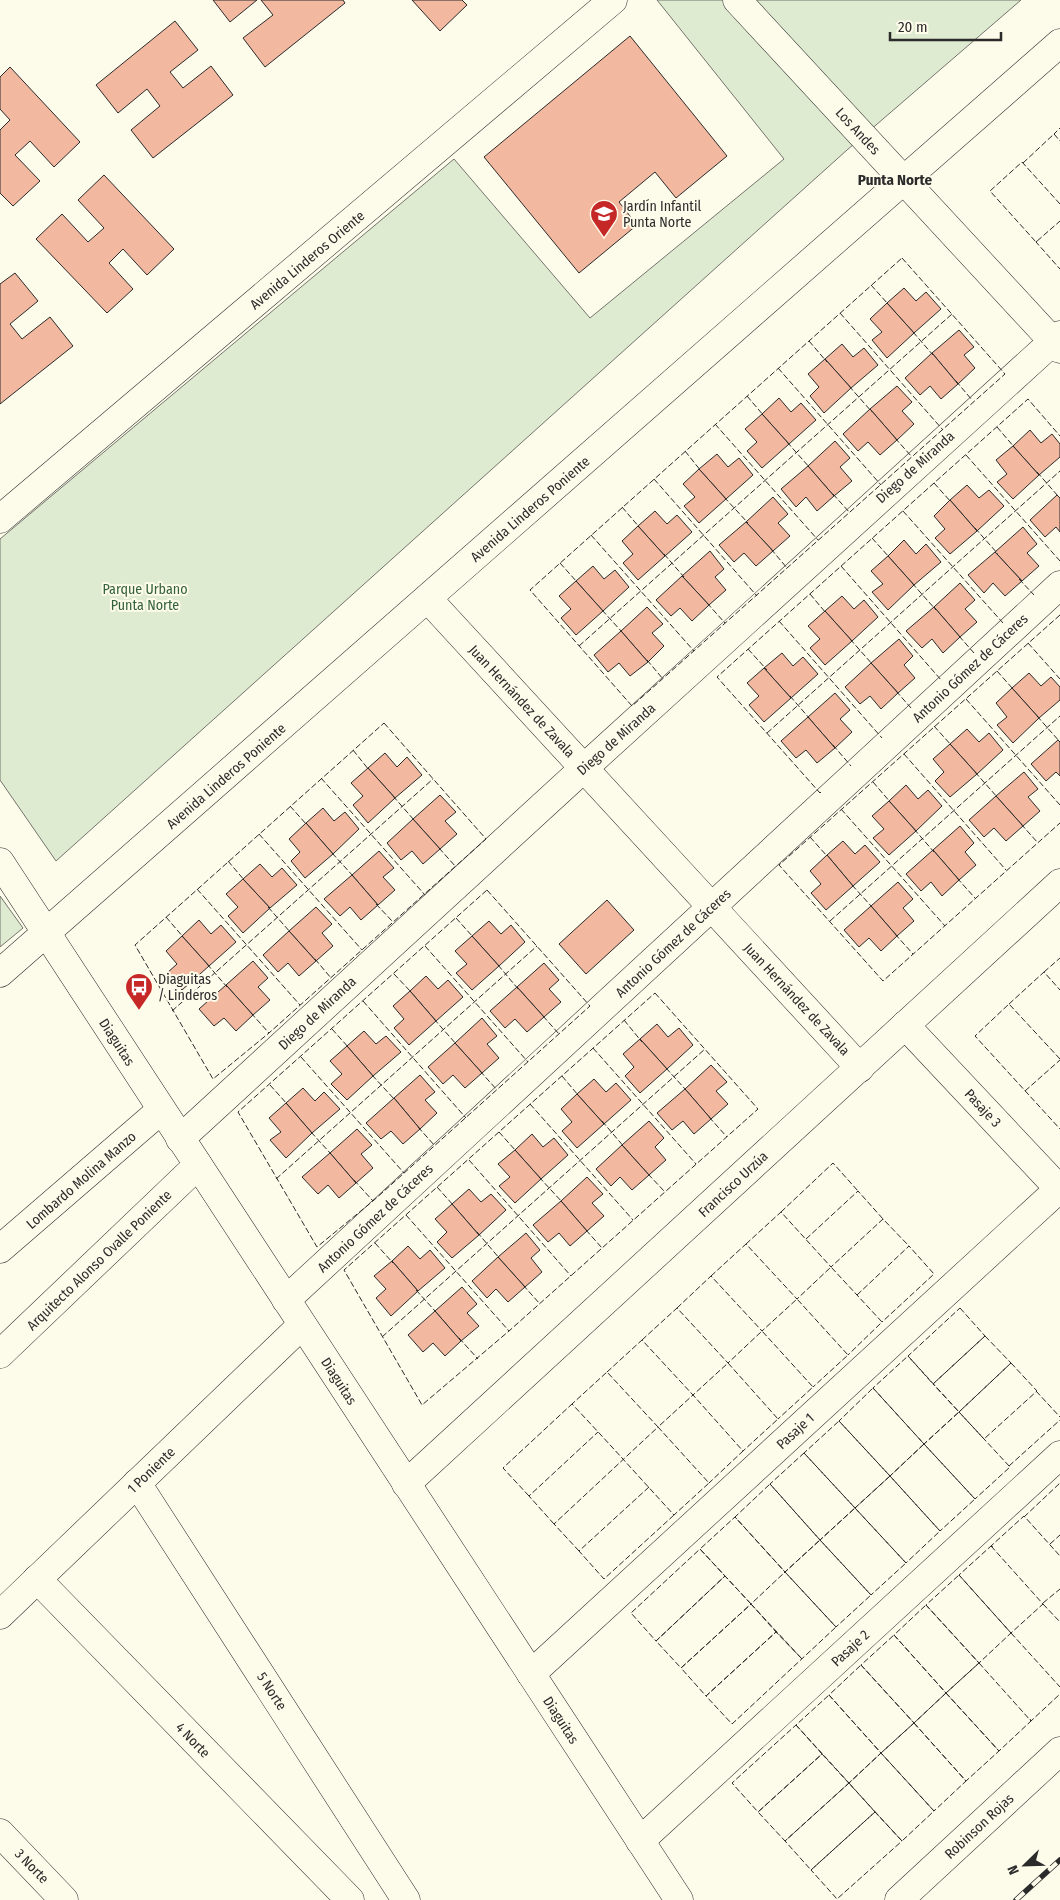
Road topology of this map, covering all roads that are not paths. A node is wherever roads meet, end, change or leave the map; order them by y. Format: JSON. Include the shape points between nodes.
{"nodes":[{"id":1,"x":613,"y":0,"type":"edge"},
{"id":2,"x":737,"y":0,"type":"edge"},
{"id":3,"x":1060,"y":43,"type":"edge"},
{"id":4,"x":904,"y":181,"type":"junction"},
{"id":5,"x":1058,"y":342,"type":"edge"},
{"id":6,"x":0,"y":519,"type":"edge"},
{"id":7,"x":1060,"y":586,"type":"edge"},
{"id":8,"x":428,"y":599,"type":"junction"},
{"id":9,"x":584,"y":768,"type":"junction"},
{"id":10,"x":0,"y":862,"type":"edge"},
{"id":11,"x":1060,"y":883,"type":"edge"},
{"id":12,"x":712,"y":907,"type":"junction"},
{"id":13,"x":46,"y":934,"type":"junction"},
{"id":14,"x":0,"y":973,"type":"edge"},
{"id":15,"x":906,"y":1025,"type":"junction"},
{"id":16,"x":860,"y":1068,"type":"junction"},
{"id":17,"x":161,"y":1110,"type":"junction"},
{"id":18,"x":180,"y":1139,"type":"junction"},
{"id":19,"x":198,"y":1166,"type":"junction"},
{"id":20,"x":1060,"y":1189,"type":"edge"},
{"id":21,"x":0,"y":1249,"type":"edge"},
{"id":22,"x":286,"y":1300,"type":"junction"},
{"id":23,"x":302,"y":1325,"type":"junction"},
{"id":24,"x":0,"y":1354,"type":"edge"},
{"id":25,"x":1060,"y":1455,"type":"edge"},
{"id":26,"x":137,"y":1483,"type":"junction"},
{"id":27,"x":406,"y":1484,"type":"junction"},
{"id":28,"x":37,"y":1579,"type":"junction"},
{"id":29,"x":0,"y":1615,"type":"edge"},
{"id":30,"x":530,"y":1674,"type":"junction"},
{"id":31,"x":1060,"y":1751,"type":"edge"},
{"id":32,"x":0,"y":1833,"type":"edge"},
{"id":33,"x":640,"y":1841,"type":"junction"},
{"id":34,"x":64,"y":1900,"type":"edge"},
{"id":35,"x":350,"y":1900,"type":"edge"},
{"id":36,"x":406,"y":1900,"type":"edge"},
{"id":37,"x":678,"y":1900,"type":"edge"},
{"id":38,"x":899,"y":1900,"type":"edge"}],
"edges":[{"from":1,"to":6,"type":"street","name":"Avenida Linderos Oriente"},
{"from":2,"to":4,"type":"street","name":"Los Andes"},
{"from":3,"to":4,"type":"street","name":"Avenida Linderos Poniente"},
{"from":4,"to":5,"type":"street","name":"Los Andes"},
{"from":4,"to":8,"type":"street","name":"Avenida Linderos Poniente"},
{"from":5,"to":9,"type":"street","name":"Diego de Miranda"},
{"from":7,"to":12,"type":"street","name":"Antonio Gómez de Cáceres"},
{"from":8,"to":9,"type":"street","name":"Juan Hernández de Zavala"},
{"from":8,"to":13,"type":"street","name":"Avenida Linderos Poniente"},
{"from":9,"to":12,"type":"street","name":"Juan Hernández de Zavala"},
{"from":9,"to":18,"type":"street","name":"Diego de Miranda"},
{"from":10,"to":13,"type":"street","name":"Diaguitas"},
{"from":11,"to":15,"type":"street","name":"Francisco Urzúa"},
{"from":12,"to":16,"type":"street","name":"Juan Hernández de Zavala"},
{"from":12,"to":22,"type":"street","name":"Antonio Gómez de Cáceres"},
{"from":13,"to":14,"type":"street","name":"Avenida Linderos Poniente"},
{"from":13,"to":17,"type":"street","name":"Diaguitas"},
{"from":15,"to":16,"type":"street","name":"Francisco Urzúa"},
{"from":15,"to":20,"type":"street","name":"Pasaje 3"},
{"from":16,"to":27,"type":"street","name":"Francisco Urzúa"},
{"from":17,"to":18,"type":"street","name":"Diaguitas"},
{"from":17,"to":21,"type":"street","name":"Lombardo Molina Manzo"},
{"from":18,"to":19,"type":"street","name":"Diaguitas"},
{"from":19,"to":22,"type":"street","name":"Diaguitas"},
{"from":19,"to":24,"type":"street","name":"Arquitecto Alonso Ovalle Poniente"},
{"from":20,"to":30,"type":"street","name":"Pasaje 1"},
{"from":22,"to":23,"type":"street","name":"Diaguitas"},
{"from":23,"to":26,"type":"street","name":"1 Poniente"},
{"from":23,"to":27,"type":"street","name":"Diaguitas"},
{"from":25,"to":33,"type":"street","name":"Pasaje 2"},
{"from":26,"to":28,"type":"street","name":"1 Poniente"},
{"from":26,"to":36,"type":"street","name":"5 Norte"},
{"from":27,"to":30,"type":"street","name":"Diaguitas"},
{"from":28,"to":29,"type":"street","name":"1 Poniente"},
{"from":28,"to":35,"type":"street","name":"4 Norte"},
{"from":30,"to":33,"type":"street","name":"Diaguitas"},
{"from":31,"to":38,"type":"street","name":"Robinson Rojas"},
{"from":32,"to":34,"type":"street","name":"3 Norte"},
{"from":33,"to":37,"type":"street","name":"Diaguitas"}]}
